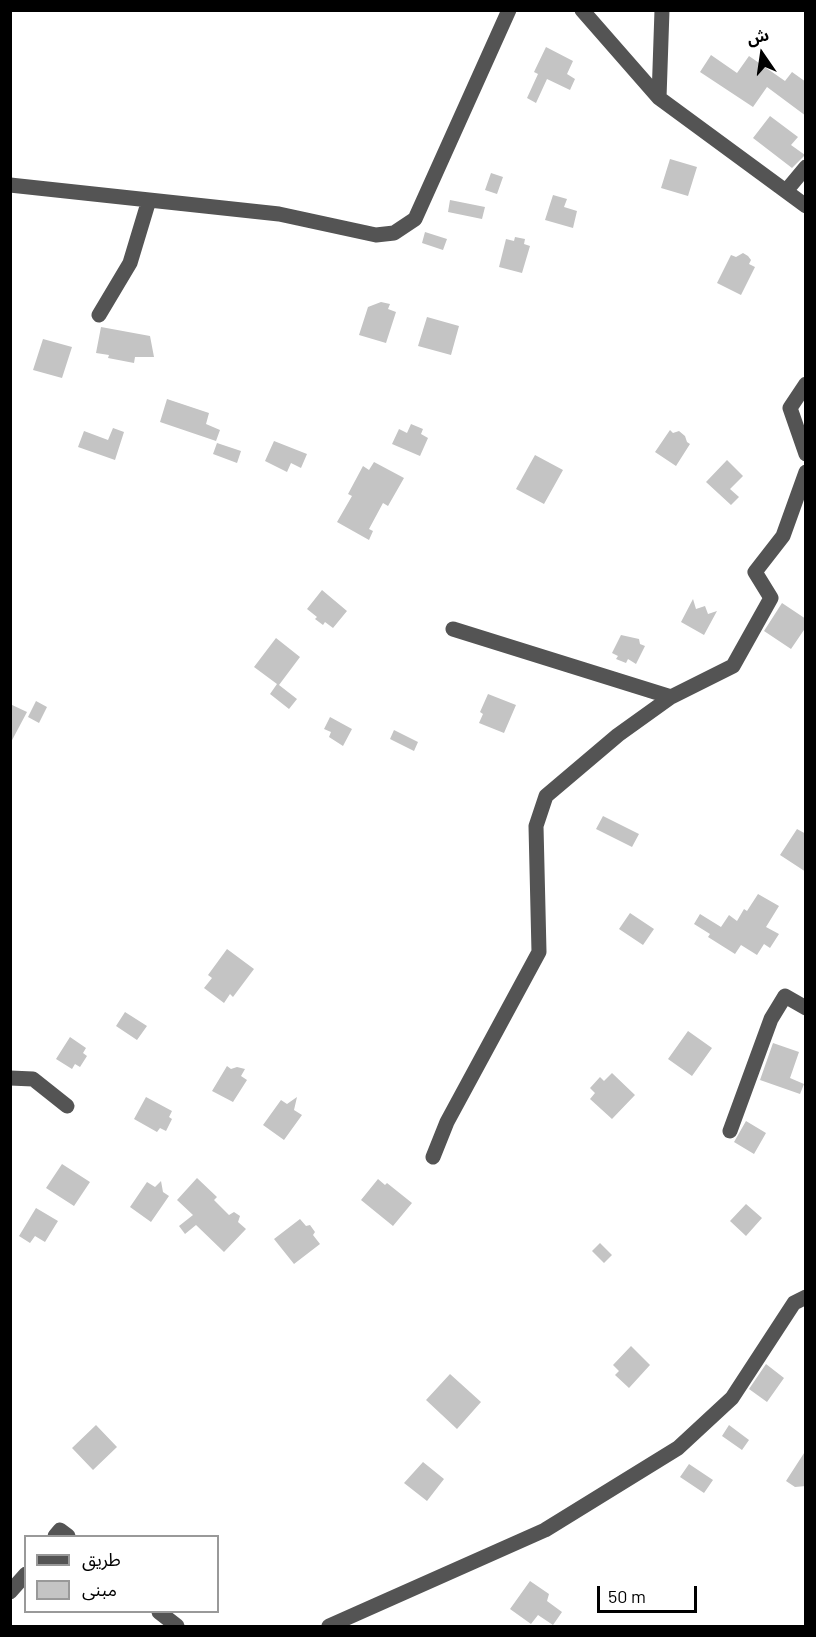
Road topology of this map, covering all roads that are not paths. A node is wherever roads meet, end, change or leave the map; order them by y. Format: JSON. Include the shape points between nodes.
{"nodes":[{"id":1,"x":509,"y":10,"type":"edge"},
{"id":2,"x":582,"y":10,"type":"edge"},
{"id":3,"x":662,"y":10,"type":"edge"},
{"id":4,"x":659,"y":98,"type":"junction"},
{"id":5,"x":806,"y":167,"type":"edge"},
{"id":6,"x":10,"y":185,"type":"edge"},
{"id":7,"x":786,"y":191,"type":"junction"},
{"id":8,"x":149,"y":200,"type":"junction"},
{"id":9,"x":806,"y":206,"type":"edge"},
{"id":10,"x":99,"y":315,"type":"dead end"},
{"id":11,"x":806,"y":384,"type":"edge"},
{"id":12,"x":806,"y":454,"type":"edge"},
{"id":13,"x":806,"y":472,"type":"edge"},
{"id":14,"x":453,"y":629,"type":"dead end"},
{"id":15,"x":671,"y":697,"type":"junction"},
{"id":16,"x":806,"y":1008,"type":"edge"},
{"id":17,"x":10,"y":1078,"type":"edge"},
{"id":18,"x":67,"y":1106,"type":"dead end"},
{"id":19,"x":730,"y":1131,"type":"dead end"},
{"id":20,"x":432,"y":1157,"type":"dead end"},
{"id":21,"x":806,"y":1297,"type":"edge"},
{"id":22,"x":24,"y":1576,"type":"edge"},
{"id":23,"x":10,"y":1592,"type":"edge"},
{"id":24,"x":161,"y":1613,"type":"edge"},
{"id":25,"x":365,"y":1619,"type":"edge"},
{"id":26,"x":177,"y":1626,"type":"edge"},
{"id":27,"x":329,"y":1626,"type":"edge"}],
"edges":[{"from":1,"to":8,"type":"street","via":[[415,219],[394,234],[376,235],[279,214]]},
{"from":2,"to":4,"type":"street"},
{"from":3,"to":4,"type":"street"},
{"from":4,"to":7,"type":"street"},
{"from":5,"to":7,"type":"street"},
{"from":6,"to":8,"type":"street"},
{"from":7,"to":9,"type":"street"},
{"from":8,"to":10,"type":"street","via":[[130,264]]},
{"from":11,"to":12,"type":"street","via":[[790,408]]},
{"from":13,"to":15,"type":"street","via":[[783,536],[755,572],[771,598],[733,666]]},
{"from":14,"to":15,"type":"street"},
{"from":15,"to":20,"type":"street","via":[[618,735],[546,796],[536,826],[539,952]]},
{"from":16,"to":19,"type":"street","via":[[785,996],[771,1019]]},
{"from":17,"to":18,"type":"street","via":[[33,1079]]},
{"from":21,"to":25,"type":"street","via":[[794,1303],[732,1398],[678,1448],[545,1530]]},
{"from":22,"to":23,"type":"street"},
{"from":24,"to":26,"type":"street"},
{"from":25,"to":27,"type":"street"}]}
